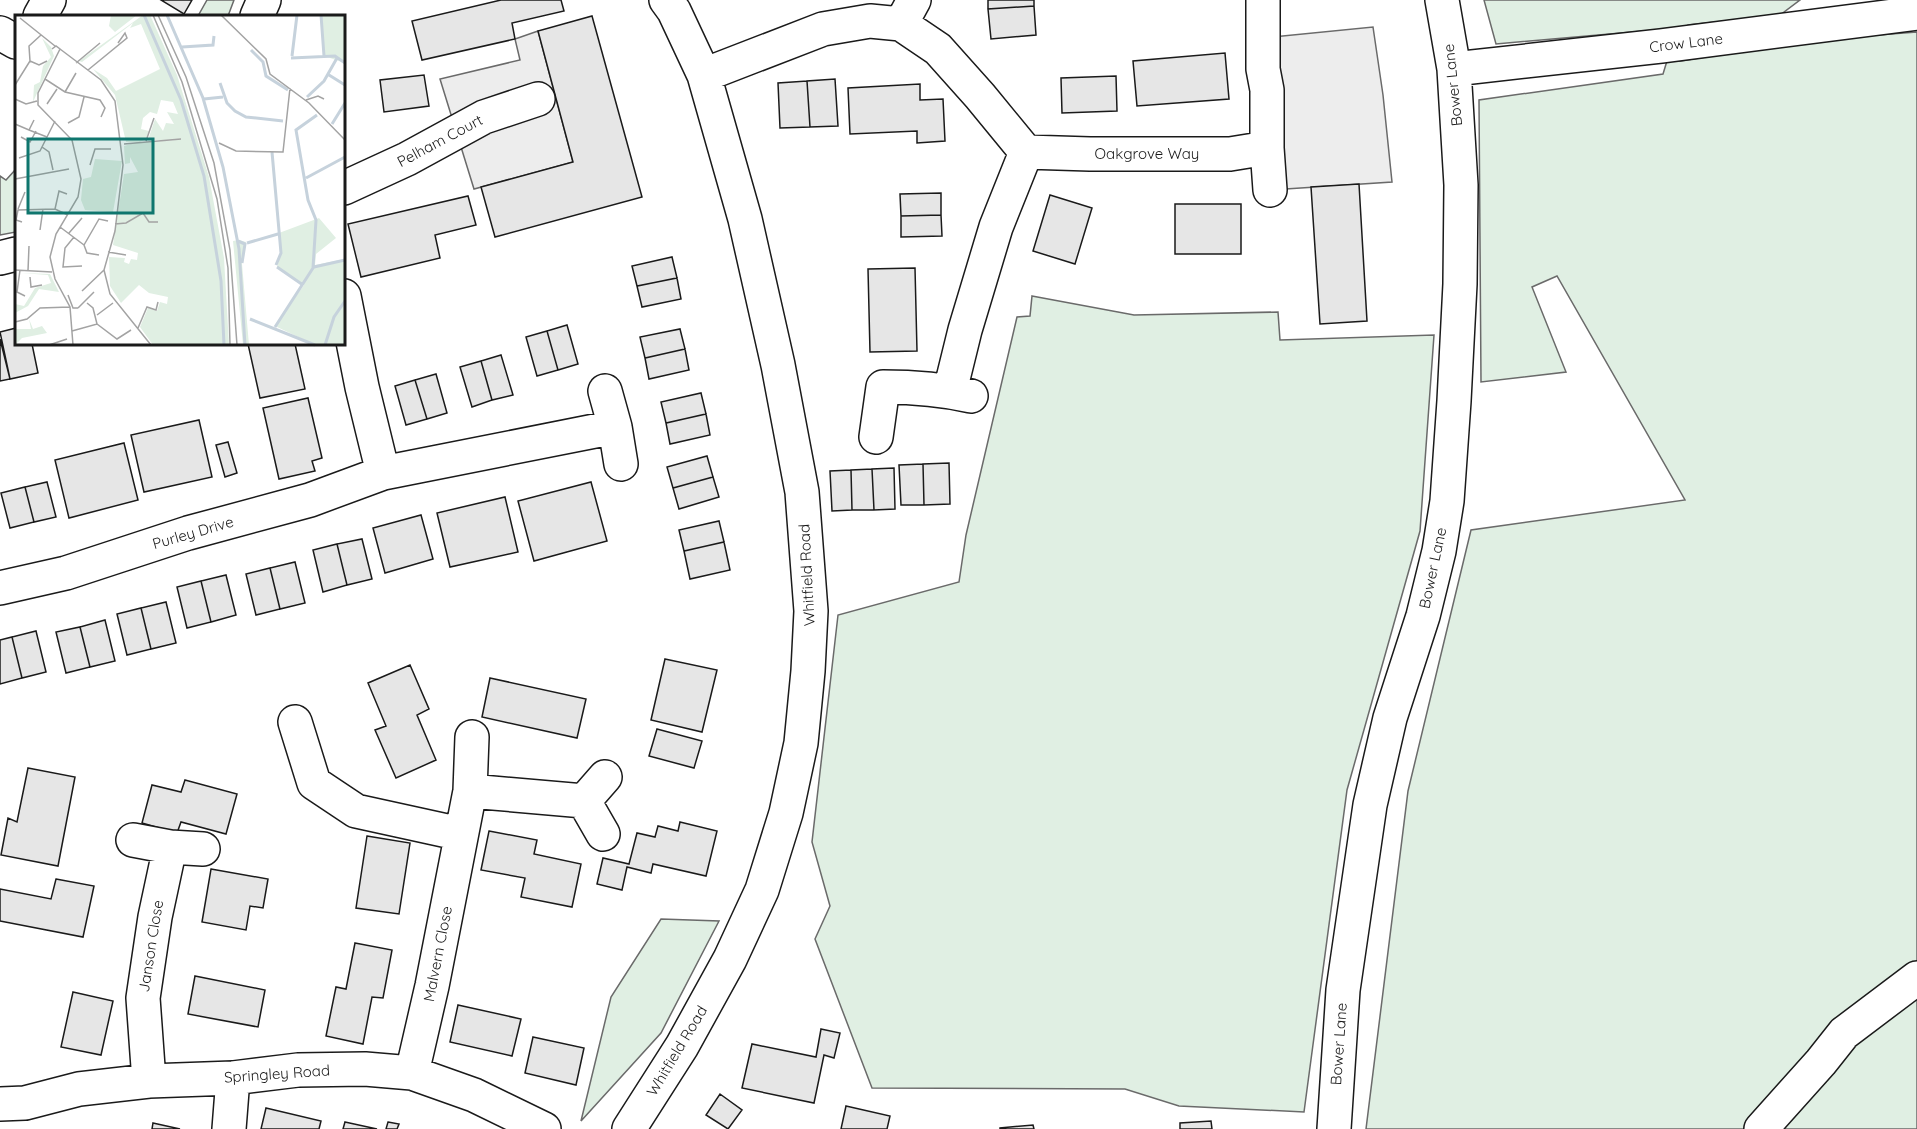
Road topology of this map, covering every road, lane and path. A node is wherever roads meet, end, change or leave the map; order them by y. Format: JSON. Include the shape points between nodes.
{"nodes":[{"id":1,"x":50,"y":0,"type":"edge"},
{"id":2,"x":264,"y":0,"type":"edge"},
{"id":3,"x":666,"y":0,"type":"edge"},
{"id":4,"x":1263,"y":0,"type":"edge"},
{"id":5,"x":1442,"y":0,"type":"edge"},
{"id":6,"x":907,"y":12,"type":"edge"},
{"id":7,"x":1816,"y":13,"type":"edge"},
{"id":8,"x":1917,"y":13,"type":"edge"},
{"id":9,"x":41,"y":15,"type":"edge"},
{"id":10,"x":257,"y":15,"type":"edge"},
{"id":11,"x":0,"y":33,"type":"edge"},
{"id":12,"x":15,"y":41,"type":"edge"},
{"id":13,"x":1454,"y":69,"type":"junction"},
{"id":14,"x":704,"y":75,"type":"junction"},
{"id":15,"x":538,"y":99,"type":"dead end"},
{"id":16,"x":1267,"y":148,"type":"junction"},
{"id":17,"x":1026,"y":152,"type":"junction"},
{"id":18,"x":345,"y":188,"type":"edge"},
{"id":19,"x":1269,"y":190,"type":"dead end"},
{"id":20,"x":15,"y":254,"type":"edge"},
{"id":21,"x":0,"y":258,"type":"edge"},
{"id":22,"x":345,"y":301,"type":"edge"},
{"id":23,"x":605,"y":391,"type":"dead end"},
{"id":24,"x":615,"y":427,"type":"junction"},
{"id":25,"x":876,"y":437,"type":"dead end"},
{"id":26,"x":621,"y":464,"type":"dead end"},
{"id":27,"x":383,"y":472,"type":"junction"},
{"id":28,"x":0,"y":588,"type":"edge"},
{"id":29,"x":295,"y":722,"type":"dead end"},
{"id":30,"x":472,"y":737,"type":"dead end"},
{"id":31,"x":605,"y":777,"type":"dead end"},
{"id":32,"x":470,"y":791,"type":"junction"},
{"id":33,"x":584,"y":801,"type":"junction"},
{"id":34,"x":461,"y":834,"type":"junction"},
{"id":35,"x":603,"y":834,"type":"dead end"},
{"id":36,"x":133,"y":840,"type":"dead end"},
{"id":37,"x":170,"y":847,"type":"junction"},
{"id":38,"x":203,"y":849,"type":"dead end"},
{"id":39,"x":1917,"y":978,"type":"edge"},
{"id":40,"x":412,"y":1073,"type":"junction"},
{"id":41,"x":233,"y":1078,"type":"junction"},
{"id":42,"x":149,"y":1081,"type":"junction"},
{"id":43,"x":0,"y":1104,"type":"edge"},
{"id":44,"x":229,"y":1129,"type":"edge"},
{"id":45,"x":544,"y":1129,"type":"edge"},
{"id":46,"x":628,"y":1129,"type":"edge"},
{"id":47,"x":1334,"y":1129,"type":"edge"},
{"id":48,"x":1761,"y":1129,"type":"edge"}],
"edges":[{"from":1,"to":9,"type":"street"},
{"from":2,"to":10,"type":"street"},
{"from":3,"to":14,"type":"street","name":"Whitfield Road"},
{"from":4,"to":16,"type":"street"},
{"from":5,"to":13,"type":"street","name":"Bower Lane"},
{"from":6,"to":14,"type":"street","via":[[823,28]]},
{"from":6,"to":17,"type":"street"},
{"from":7,"to":8,"type":"street","name":"Crow Lane"},
{"from":7,"to":13,"type":"street","name":"Crow Lane","via":[[1661,46]]},
{"from":11,"to":12,"type":"street"},
{"from":13,"to":47,"type":"street","name":"Bower Lane","via":[[1461,185],[1460,284],[1447,501],[1423,616],[1390,718],[1370,805],[1343,990]]},
{"from":14,"to":46,"type":"street","name":"Whitfield Road","via":[[745,219],[802,492],[811,611],[808,671],[793,783],[762,890],[730,959],[682,1046]]},
{"from":15,"to":18,"type":"street","name":"Pelham Court","via":[[484,117]]},
{"from":16,"to":17,"type":"street","name":"Oakgrove Way","via":[[1230,154]]},
{"from":16,"to":19,"type":"street"},
{"from":17,"to":25,"type":"street","via":[[996,227],[965,330],[980,354],[971,396],[916,387],[883,387]]},
{"from":20,"to":21,"type":"street"},
{"from":22,"to":27,"type":"street"},
{"from":23,"to":24,"type":"street"},
{"from":24,"to":26,"type":"street"},
{"from":24,"to":27,"type":"street","name":"Purley Drive"},
{"from":27,"to":28,"type":"street","name":"Purley Drive","via":[[310,500],[66,573]]},
{"from":29,"to":34,"type":"street","via":[[314,783],[356,811]]},
{"from":30,"to":32,"type":"street","name":"Malvern Close"},
{"from":31,"to":33,"type":"street"},
{"from":32,"to":33,"type":"street"},
{"from":32,"to":34,"type":"street","name":"Malvern Close"},
{"from":33,"to":35,"type":"street"},
{"from":34,"to":40,"type":"street","name":"Malvern Close"},
{"from":36,"to":37,"type":"street"},
{"from":37,"to":38,"type":"street"},
{"from":37,"to":42,"type":"street","name":"Janson Close","via":[[143,998]]},
{"from":39,"to":48,"type":"street","via":[[1844,1033]]},
{"from":40,"to":41,"type":"street","name":"Springley Road","via":[[298,1070]]},
{"from":40,"to":45,"type":"street","name":"Springley Road","via":[[474,1095]]},
{"from":41,"to":42,"type":"street","name":"Springley Road"},
{"from":41,"to":44,"type":"street"},
{"from":42,"to":43,"type":"street","name":"Springley Road"}]}
